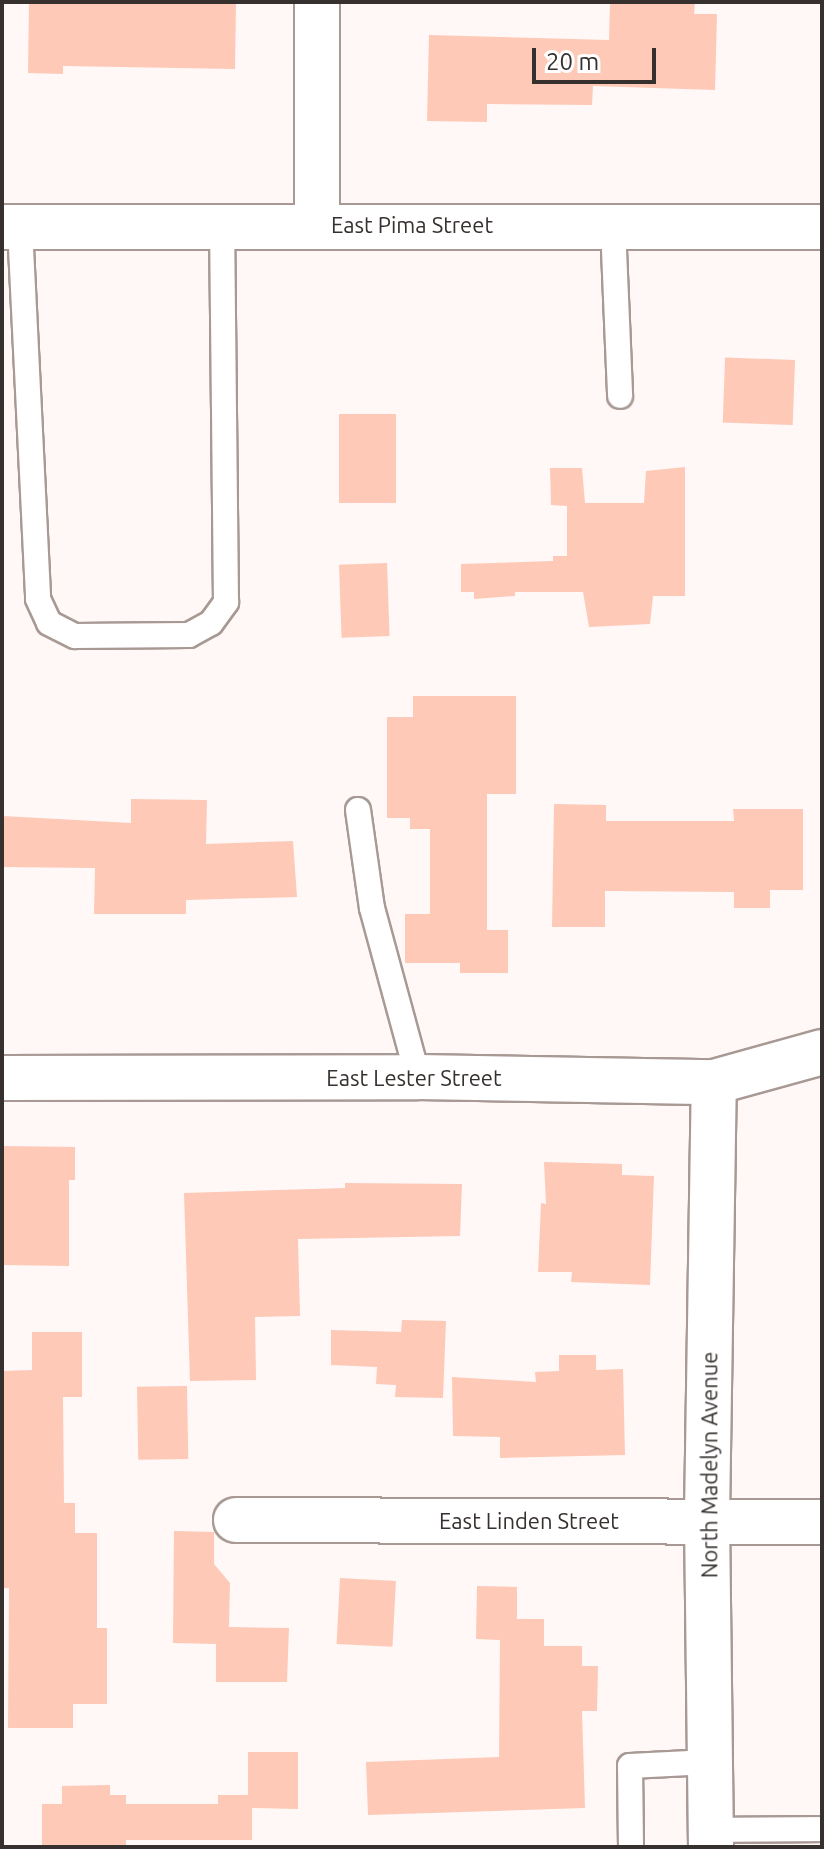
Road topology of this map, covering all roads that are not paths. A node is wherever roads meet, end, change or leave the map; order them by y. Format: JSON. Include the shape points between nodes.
{"nodes":[{"id":1,"x":317,"y":2,"type":"edge"},
{"id":2,"x":222,"y":225,"type":"junction"},
{"id":3,"x":317,"y":225,"type":"junction"},
{"id":4,"x":613,"y":226,"type":"junction"},
{"id":5,"x":11,"y":227,"type":"edge"},
{"id":6,"x":822,"y":227,"type":"edge"},
{"id":7,"x":620,"y":396,"type":"dead end"},
{"id":8,"x":358,"y":810,"type":"dead end"},
{"id":9,"x":822,"y":1052,"type":"edge"},
{"id":10,"x":418,"y":1077,"type":"junction"},
{"id":11,"x":2,"y":1078,"type":"edge"},
{"id":12,"x":714,"y":1082,"type":"junction"},
{"id":13,"x":236,"y":1520,"type":"dead end"},
{"id":14,"x":707,"y":1521,"type":"junction"},
{"id":15,"x":822,"y":1522,"type":"edge"},
{"id":16,"x":709,"y":1762,"type":"junction"},
{"id":17,"x":822,"y":1829,"type":"edge"},
{"id":18,"x":711,"y":1838,"type":"edge"},
{"id":19,"x":631,"y":1847,"type":"edge"}],
"edges":[{"from":1,"to":3,"type":"street"},
{"from":2,"to":3,"type":"street","name":"East Pima Street"},
{"from":2,"to":5,"type":"street","name":"East Pima Street"},
{"from":2,"to":5,"type":"lane","via":[[226,602],[211,623],[189,635],[75,636],[49,623],[38,599]]},
{"from":3,"to":4,"type":"street","name":"East Pima Street"},
{"from":4,"to":6,"type":"street","name":"East Pima Street"},
{"from":4,"to":7,"type":"lane"},
{"from":8,"to":10,"type":"lane","via":[[372,908]]},
{"from":9,"to":12,"type":"street","name":"East Lester Street"},
{"from":10,"to":11,"type":"street","name":"East Lester Street"},
{"from":10,"to":12,"type":"street","name":"East Lester Street"},
{"from":12,"to":14,"type":"street","name":"North Madelyn Avenue"},
{"from":13,"to":14,"type":"street","name":"East Linden Street"},
{"from":14,"to":15,"type":"street","name":"East Linden Street"},
{"from":14,"to":16,"type":"street","name":"North Madelyn Avenue"},
{"from":16,"to":18,"type":"street","name":"North Madelyn Avenue"},
{"from":16,"to":19,"type":"lane","via":[[630,1766]]},
{"from":17,"to":18,"type":"lane"}]}
